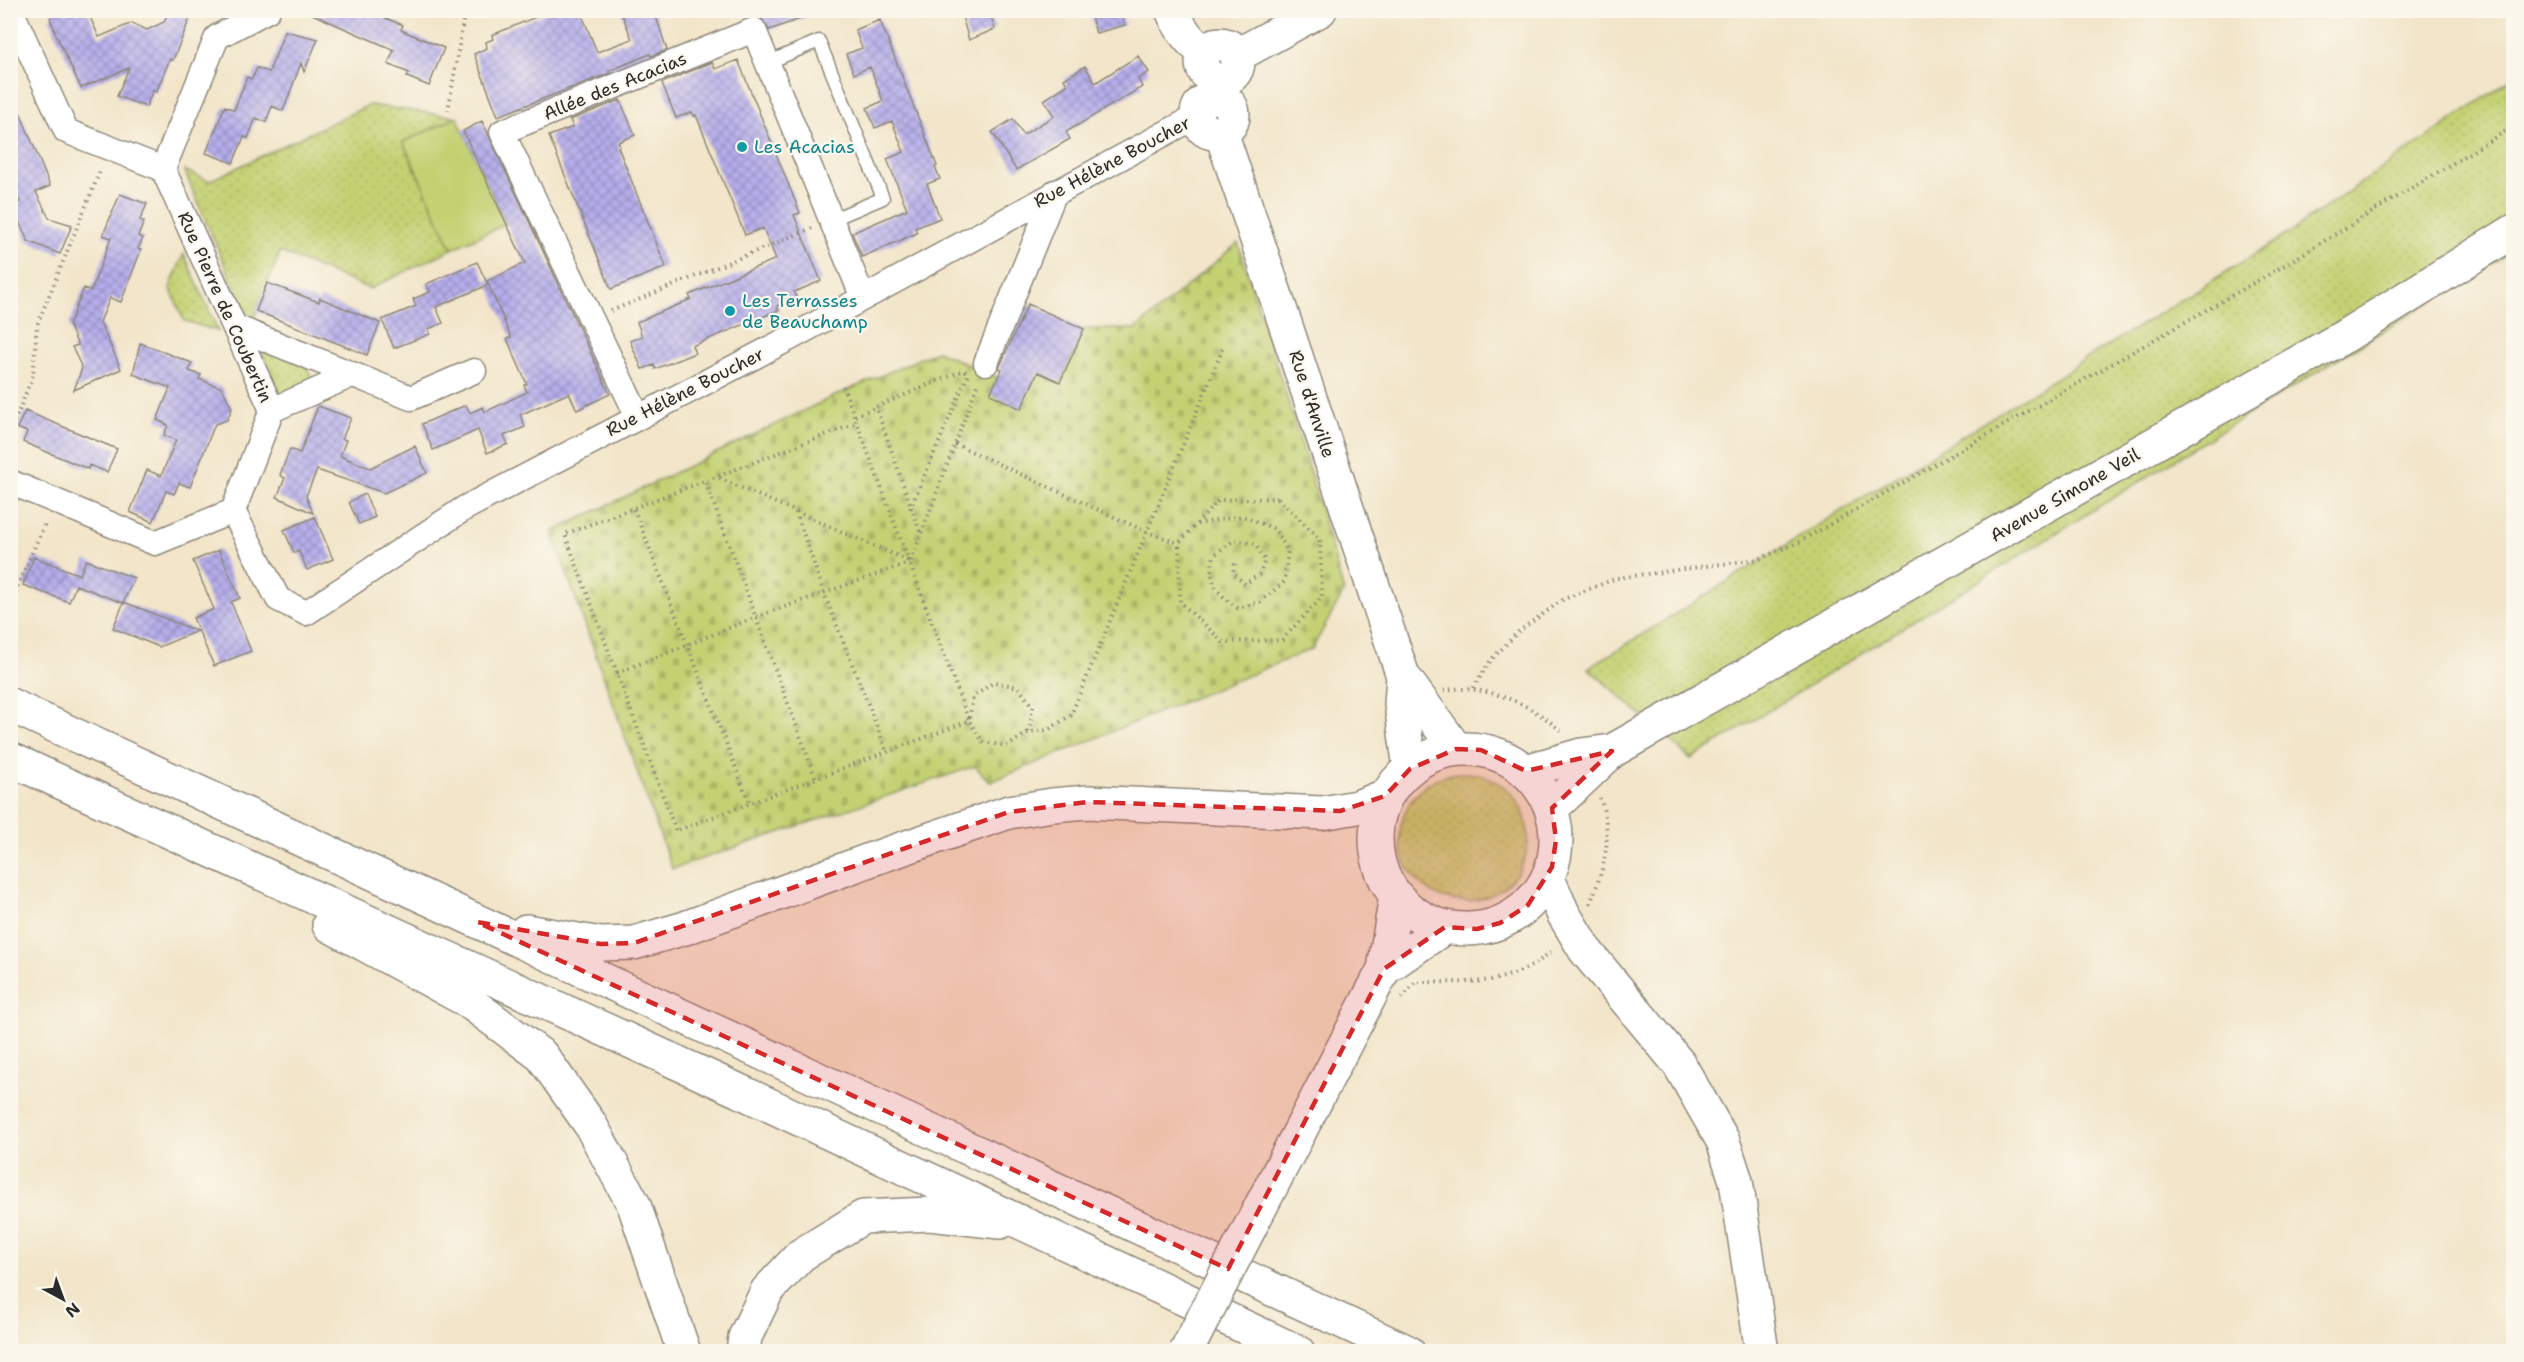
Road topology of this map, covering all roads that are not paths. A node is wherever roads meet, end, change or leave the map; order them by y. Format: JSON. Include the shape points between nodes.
{"nodes":[{"id":1,"x":11,"y":10,"type":"edge"},
{"id":2,"x":268,"y":10,"type":"edge"},
{"id":3,"x":1172,"y":10,"type":"edge"},
{"id":4,"x":1320,"y":10,"type":"edge"},
{"id":5,"x":767,"y":63,"type":"junction"},
{"id":6,"x":1216,"y":88,"type":"junction"},
{"id":7,"x":163,"y":169,"type":"junction"},
{"id":8,"x":1055,"y":192,"type":"junction"},
{"id":9,"x":831,"y":220,"type":"junction"},
{"id":10,"x":2514,"y":231,"type":"edge"},
{"id":11,"x":862,"y":298,"type":"junction"},
{"id":12,"x":235,"y":327,"type":"junction"},
{"id":13,"x":986,"y":363,"type":"road end"},
{"id":14,"x":474,"y":371,"type":"dead end"},
{"id":15,"x":352,"y":375,"type":"junction"},
{"id":16,"x":272,"y":410,"type":"junction"},
{"id":17,"x":638,"y":417,"type":"junction"},
{"id":18,"x":10,"y":482,"type":"edge"},
{"id":19,"x":233,"y":511,"type":"junction"},
{"id":20,"x":1403,"y":676,"type":"junction"},
{"id":21,"x":10,"y":705,"type":"edge"},
{"id":22,"x":1455,"y":749,"type":"junction"},
{"id":23,"x":1612,"y":751,"type":"junction"},
{"id":24,"x":10,"y":759,"type":"edge"},
{"id":25,"x":1410,"y":769,"type":"junction"},
{"id":26,"x":1526,"y":771,"type":"junction"},
{"id":27,"x":1385,"y":796,"type":"junction"},
{"id":28,"x":1551,"y":809,"type":"junction"},
{"id":29,"x":146,"y":820,"type":"junction"},
{"id":30,"x":1548,"y":879,"type":"junction"},
{"id":31,"x":1396,"y":896,"type":"junction"},
{"id":32,"x":477,"y":922,"type":"junction"},
{"id":33,"x":1445,"y":927,"type":"junction"},
{"id":34,"x":1384,"y":969,"type":"junction"},
{"id":35,"x":1029,"y":1226,"type":"junction"},
{"id":36,"x":684,"y":1352,"type":"edge"},
{"id":37,"x":743,"y":1352,"type":"edge"},
{"id":38,"x":1186,"y":1352,"type":"edge"},
{"id":39,"x":1298,"y":1352,"type":"edge"},
{"id":40,"x":1408,"y":1352,"type":"edge"},
{"id":41,"x":1762,"y":1352,"type":"edge"}],
"edges":[{"from":1,"to":7,"type":"street","via":[[66,131]]},
{"from":2,"to":7,"type":"street","via":[[217,37]]},
{"from":3,"to":6,"type":"main road","name":"Rue d'Anville","via":[[1197,47]]},
{"from":4,"to":6,"type":"main road","via":[[1254,46]]},
{"from":5,"to":9,"type":"street","name":"Allée des Acacias"},
{"from":5,"to":9,"type":"lane","via":[[819,41],[828,62],[883,198]]},
{"from":5,"to":17,"type":"street","name":"Allée des Acacias","via":[[754,30],[502,132]]},
{"from":6,"to":8,"type":"street","name":"Rue Hélène Boucher"},
{"from":6,"to":20,"type":"main road","name":"Rue d'Anville"},
{"from":7,"to":12,"type":"street","name":"Rue Pierre de Coubertin"},
{"from":8,"to":11,"type":"street","name":"Rue Hélène Boucher"},
{"from":8,"to":13,"type":"street"},
{"from":9,"to":11,"type":"street","name":"Allée des Acacias"},
{"from":10,"to":23,"type":"main road","name":"Avenue Simone Veil","via":[[2345,336]]},
{"from":11,"to":17,"type":"street","name":"Rue Hélène Boucher"},
{"from":12,"to":15,"type":"street"},
{"from":12,"to":16,"type":"street","name":"Rue Pierre de Coubertin"},
{"from":14,"to":15,"type":"street","via":[[411,398]]},
{"from":15,"to":16,"type":"street"},
{"from":16,"to":19,"type":"street","name":"Rue Pierre de Coubertin"},
{"from":17,"to":19,"type":"street","name":"Rue Hélène Boucher","via":[[465,508],[306,612],[279,599]]},
{"from":18,"to":19,"type":"street","via":[[155,543]]},
{"from":20,"to":22,"type":"main road","name":"Rue d'Anville"},
{"from":20,"to":25,"type":"main road","name":"Rue d'Anville","via":[[1401,704]]},
{"from":21,"to":32,"type":"main road"},
{"from":22,"to":25,"type":"main road"},
{"from":22,"to":26,"type":"main road","via":[[1481,750]]},
{"from":23,"to":26,"type":"main road","name":"Avenue Simone Veil","via":[[1581,755]]},
{"from":23,"to":28,"type":"main road","name":"Avenue Simone Veil"},
{"from":24,"to":29,"type":"main road"},
{"from":25,"to":27,"type":"main road"},
{"from":26,"to":28,"type":"main road"},
{"from":27,"to":31,"type":"main road","via":[[1377,825],[1376,851],[1383,875]]},
{"from":27,"to":32,"type":"main road","via":[[1357,807],[1322,813],[1088,802],[1009,812],[634,943],[601,944]]},
{"from":28,"to":30,"type":"main road","via":[[1556,840]]},
{"from":29,"to":35,"type":"main road"},
{"from":29,"to":36,"type":"main road","via":[[219,865],[468,1001],[542,1056],[590,1124],[634,1205]]},
{"from":30,"to":33,"type":"main road","via":[[1528,905],[1500,923],[1477,929]]},
{"from":30,"to":41,"type":"main road","via":[[1585,950],[1679,1064],[1723,1142],[1736,1181]]},
{"from":31,"to":33,"type":"main road","via":[[1418,915]]},
{"from":31,"to":34,"type":"main road"},
{"from":32,"to":40,"type":"main road"},
{"from":33,"to":34,"type":"main road"},
{"from":34,"to":38,"type":"main road","bridge":true},
{"from":35,"to":37,"type":"main road","via":[[930,1214],[863,1217],[801,1255],[767,1291],[745,1337]]},
{"from":35,"to":39,"type":"main road"}]}
